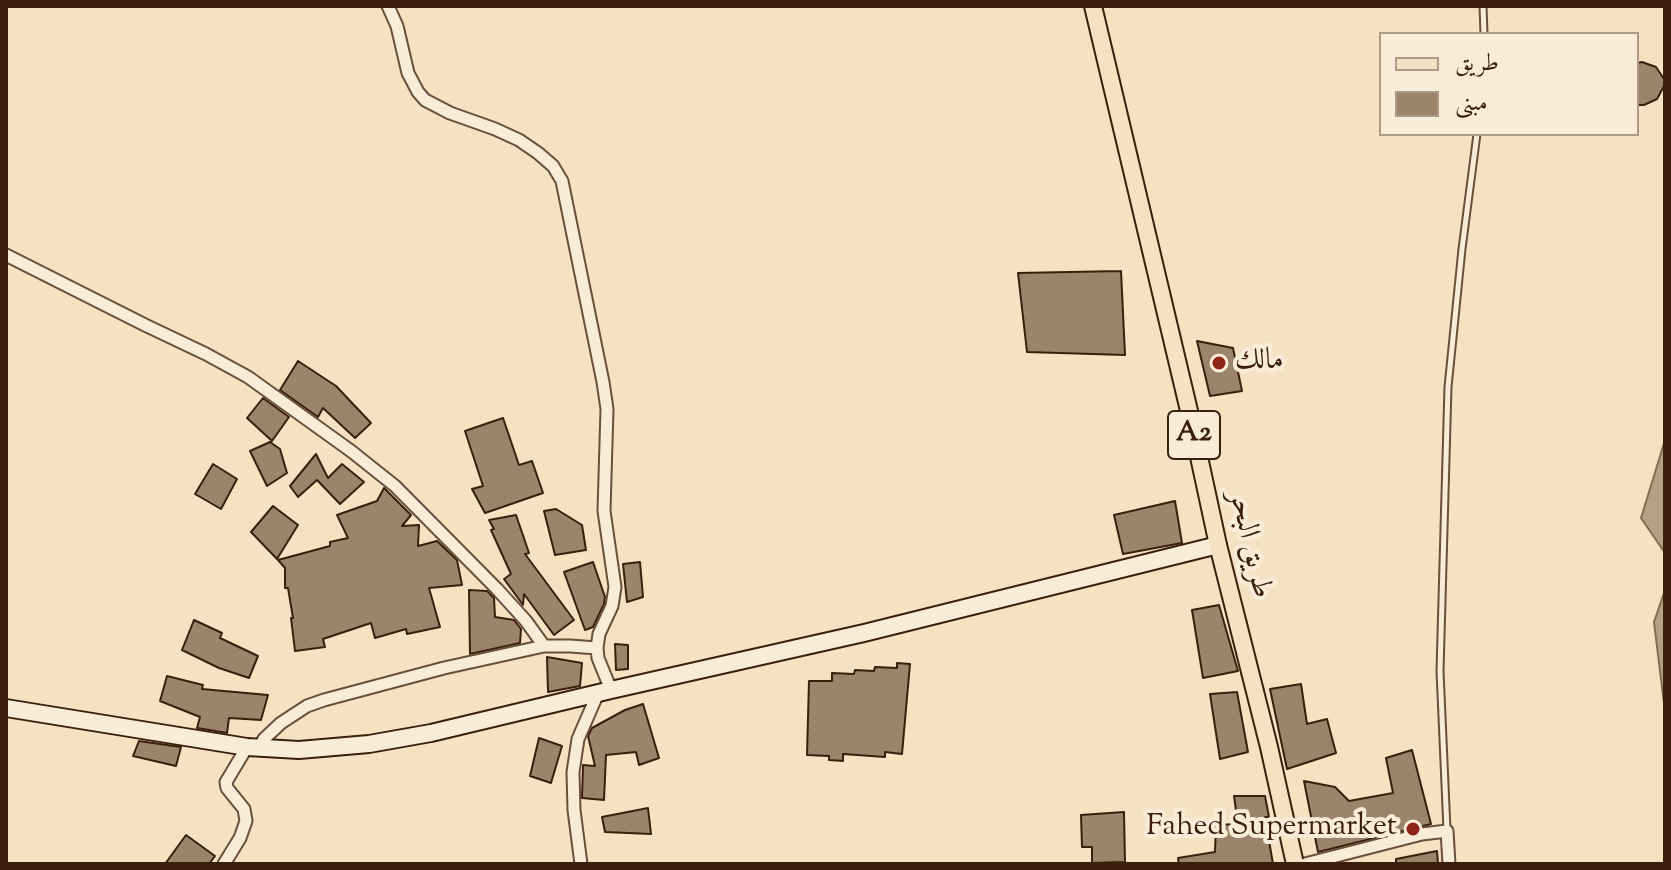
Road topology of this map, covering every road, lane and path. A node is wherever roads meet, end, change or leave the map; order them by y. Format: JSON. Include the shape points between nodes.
{"nodes":[{"id":1,"x":388,"y":6,"type":"edge"},
{"id":2,"x":1093,"y":6,"type":"edge"},
{"id":3,"x":1483,"y":6,"type":"edge"},
{"id":4,"x":1484,"y":32,"type":"edge"},
{"id":5,"x":1477,"y":136,"type":"edge"},
{"id":6,"x":6,"y":255,"type":"edge"},
{"id":7,"x":1218,"y":545,"type":"junction"},
{"id":8,"x":544,"y":646,"type":"junction"},
{"id":9,"x":597,"y":648,"type":"junction"},
{"id":10,"x":604,"y":691,"type":"junction"},
{"id":11,"x":6,"y":708,"type":"edge"},
{"id":12,"x":253,"y":748,"type":"junction"},
{"id":13,"x":1447,"y":831,"type":"junction"},
{"id":14,"x":224,"y":864,"type":"edge"},
{"id":15,"x":581,"y":864,"type":"edge"},
{"id":16,"x":1295,"y":864,"type":"edge"},
{"id":17,"x":1305,"y":864,"type":"edge"},
{"id":18,"x":1449,"y":864,"type":"edge"}],
"edges":[{"from":1,"to":9,"type":"street","via":[[408,73],[425,100],[530,146],[562,181],[607,409],[604,511],[615,587]]},
{"from":2,"to":7,"type":"main road","name":"طريق البحر","number":"A2"},
{"from":3,"to":4,"type":"lane"},
{"from":5,"to":13,"type":"lane","via":[[1448,387],[1440,671]]},
{"from":6,"to":8,"type":"street","via":[[235,369],[351,451],[448,538]]},
{"from":7,"to":10,"type":"street","via":[[878,630]]},
{"from":7,"to":16,"type":"main road","name":"طريق البحر","number":"A2"},
{"from":8,"to":9,"type":"street"},
{"from":8,"to":12,"type":"street","via":[[324,700],[281,723]]},
{"from":9,"to":10,"type":"street"},
{"from":10,"to":12,"type":"street","via":[[400,739],[318,749]]},
{"from":10,"to":15,"type":"street","via":[[578,739],[573,772]]},
{"from":11,"to":12,"type":"street"},
{"from":12,"to":14,"type":"street","via":[[226,782],[246,821]]},
{"from":13,"to":17,"type":"street"},
{"from":13,"to":18,"type":"street"}]}
